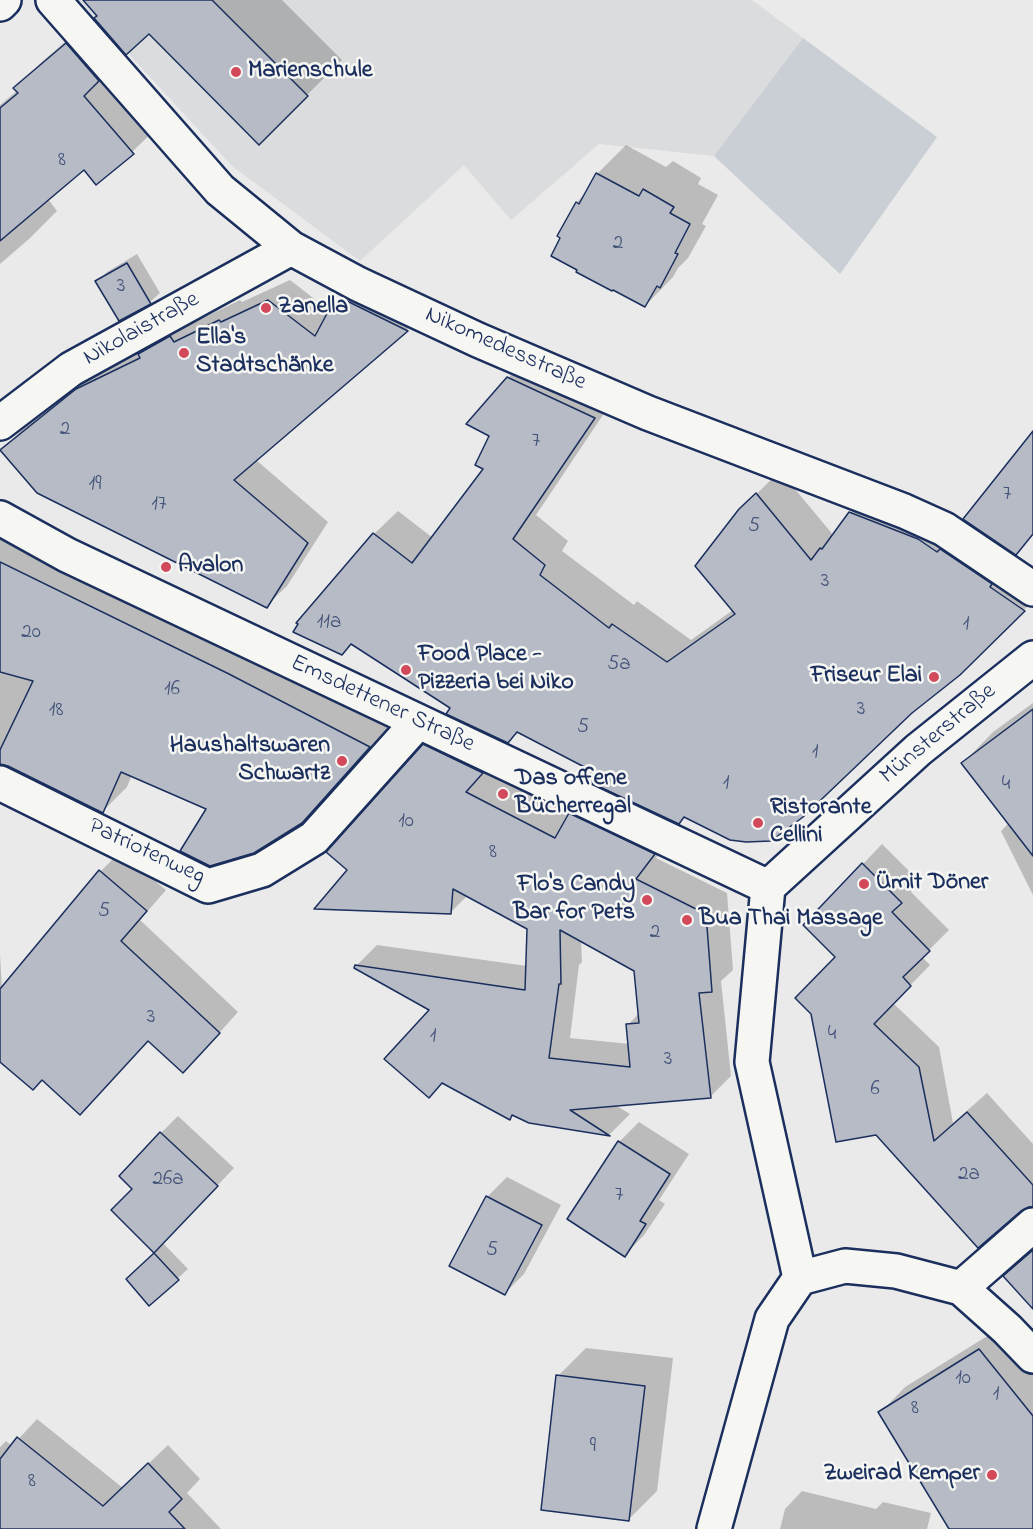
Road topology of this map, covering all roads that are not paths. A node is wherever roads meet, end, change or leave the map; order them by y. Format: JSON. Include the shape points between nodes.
{"nodes":[{"id":1,"x":4,"y":0,"type":"edge"},
{"id":2,"x":52,"y":0,"type":"edge"},
{"id":3,"x":0,"y":4,"type":"edge"},
{"id":4,"x":291,"y":248,"type":"junction"},
{"id":5,"x":0,"y":423,"type":"edge"},
{"id":6,"x":0,"y":518,"type":"edge"},
{"id":7,"x":1033,"y":589,"type":"edge"},
{"id":8,"x":1033,"y":658,"type":"edge"},
{"id":9,"x":418,"y":722,"type":"junction"},
{"id":10,"x":0,"y":783,"type":"edge"},
{"id":11,"x":768,"y":887,"type":"junction"},
{"id":12,"x":1033,"y":1225,"type":"edge"},
{"id":13,"x":800,"y":1278,"type":"junction"},
{"id":14,"x":961,"y":1288,"type":"junction"},
{"id":15,"x":1033,"y":1356,"type":"edge"},
{"id":16,"x":714,"y":1529,"type":"edge"}],
"edges":[{"from":1,"to":3,"type":"street"},
{"from":2,"to":4,"type":"street","name":"Nikomedesstraße","via":[[220,190]]},
{"from":4,"to":5,"type":"street","name":"Nikolaistraße","via":[[71,369]]},
{"from":4,"to":7,"type":"street","name":"Nikomedesstraße","via":[[478,340],[648,413],[944,529]]},
{"from":6,"to":9,"type":"street","name":"Emsdettener Straße","via":[[67,555]]},
{"from":8,"to":11,"type":"street","name":"Münsterstraße","via":[[918,750]]},
{"from":9,"to":10,"type":"street","name":"Patriotenweg","via":[[314,838],[262,870],[208,886]]},
{"from":9,"to":11,"type":"street","name":"Emsdettener Straße"},
{"from":11,"to":13,"type":"street","via":[[752,1062]]},
{"from":12,"to":14,"type":"street"},
{"from":13,"to":14,"type":"street","via":[[845,1266],[896,1271]]},
{"from":13,"to":16,"type":"street","via":[[772,1319]]},
{"from":14,"to":15,"type":"street"}]}
